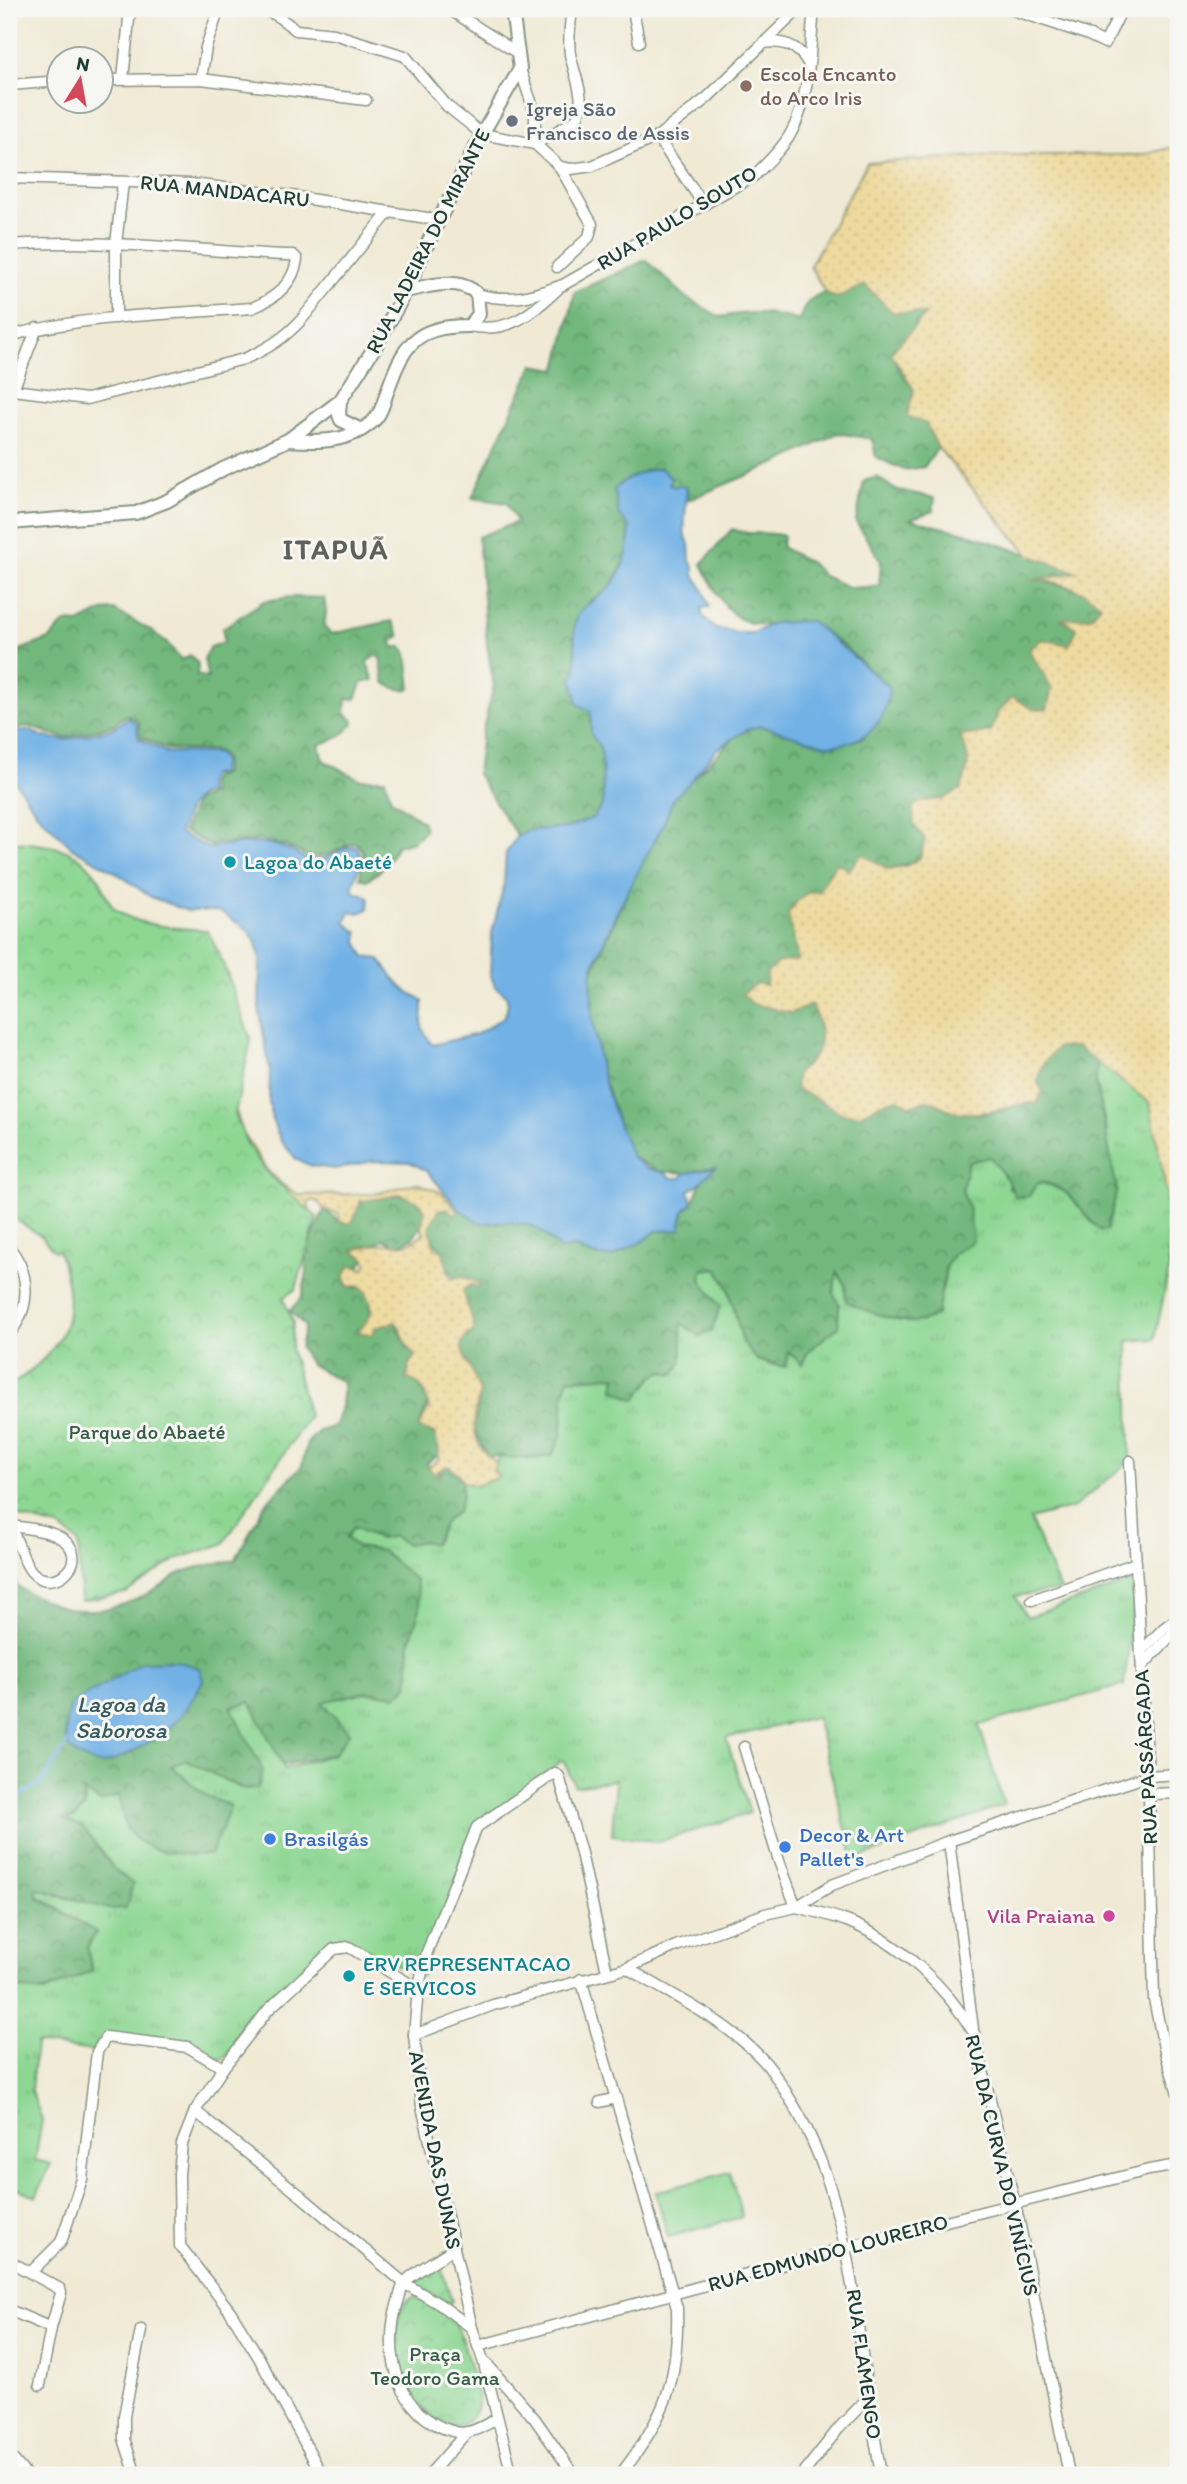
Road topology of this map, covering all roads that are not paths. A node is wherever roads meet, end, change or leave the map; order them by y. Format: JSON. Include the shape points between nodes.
{"nodes":[{"id":1,"x":130,"y":9,"type":"edge"},
{"id":2,"x":219,"y":9,"type":"edge"},
{"id":3,"x":262,"y":9,"type":"edge"},
{"id":4,"x":449,"y":9,"type":"edge"},
{"id":5,"x":512,"y":9,"type":"edge"},
{"id":6,"x":572,"y":9,"type":"edge"},
{"id":7,"x":633,"y":9,"type":"edge"},
{"id":8,"x":799,"y":9,"type":"edge"},
{"id":9,"x":814,"y":9,"type":"edge"},
{"id":10,"x":1010,"y":9,"type":"edge"},
{"id":11,"x":1122,"y":9,"type":"edge"},
{"id":12,"x":1023,"y":11,"type":"edge"},
{"id":13,"x":639,"y":42,"type":"dead end"},
{"id":14,"x":763,"y":43,"type":"junction"},
{"id":15,"x":519,"y":54,"type":"junction"},
{"id":16,"x":808,"y":64,"type":"junction"},
{"id":17,"x":520,"y":69,"type":"junction"},
{"id":18,"x":116,"y":79,"type":"edge"},
{"id":19,"x":123,"y":79,"type":"junction"},
{"id":20,"x":201,"y":79,"type":"junction"},
{"id":21,"x":46,"y":82,"type":"edge"},
{"id":22,"x":9,"y":85,"type":"edge"},
{"id":23,"x":366,"y":100,"type":"dead end"},
{"id":24,"x":482,"y":134,"type":"junction"},
{"id":25,"x":657,"y":137,"type":"junction"},
{"id":26,"x":536,"y":144,"type":"junction"},
{"id":27,"x":560,"y":167,"type":"junction"},
{"id":28,"x":9,"y":177,"type":"edge"},
{"id":29,"x":123,"y":182,"type":"junction"},
{"id":30,"x":704,"y":205,"type":"junction"},
{"id":31,"x":389,"y":212,"type":"junction"},
{"id":32,"x":439,"y":220,"type":"junction"},
{"id":33,"x":117,"y":244,"type":"junction"},
{"id":34,"x":9,"y":245,"type":"edge"},
{"id":35,"x":557,"y":267,"type":"dead end"},
{"id":36,"x":563,"y":285,"type":"junction"},
{"id":37,"x":406,"y":291,"type":"junction"},
{"id":38,"x":478,"y":294,"type":"junction"},
{"id":39,"x":116,"y":318,"type":"junction"},
{"id":40,"x":469,"y":326,"type":"junction"},
{"id":41,"x":37,"y":328,"type":"junction"},
{"id":42,"x":9,"y":336,"type":"edge"},
{"id":43,"x":11,"y":393,"type":"edge"},
{"id":44,"x":340,"y":401,"type":"junction"},
{"id":45,"x":361,"y":430,"type":"junction"},
{"id":46,"x":288,"y":440,"type":"junction"},
{"id":47,"x":9,"y":523,"type":"edge"},
{"id":48,"x":9,"y":1247,"type":"edge"},
{"id":49,"x":9,"y":1334,"type":"edge"},
{"id":50,"x":1130,"y":1461,"type":"dead end"},
{"id":51,"x":10,"y":1526,"type":"edge"},
{"id":52,"x":1136,"y":1563,"type":"junction"},
{"id":53,"x":1032,"y":1600,"type":"dead end"},
{"id":54,"x":1178,"y":1618,"type":"edge"},
{"id":55,"x":1178,"y":1628,"type":"edge"},
{"id":56,"x":1141,"y":1651,"type":"junction"},
{"id":57,"x":1142,"y":1666,"type":"junction"},
{"id":58,"x":744,"y":1747,"type":"dead end"},
{"id":59,"x":1178,"y":1773,"type":"edge"},
{"id":60,"x":1148,"y":1776,"type":"junction"},
{"id":61,"x":1178,"y":1793,"type":"edge"},
{"id":62,"x":1149,"y":1794,"type":"junction"},
{"id":63,"x":949,"y":1841,"type":"junction"},
{"id":64,"x":796,"y":1907,"type":"junction"},
{"id":65,"x":626,"y":1968,"type":"junction"},
{"id":66,"x":607,"y":1972,"type":"junction"},
{"id":67,"x":581,"y":1979,"type":"junction"},
{"id":68,"x":418,"y":1989,"type":"junction"},
{"id":69,"x":974,"y":2033,"type":"junction"},
{"id":70,"x":414,"y":2035,"type":"junction"},
{"id":71,"x":223,"y":2068,"type":"junction"},
{"id":72,"x":1178,"y":2092,"type":"edge"},
{"id":73,"x":617,"y":2098,"type":"junction"},
{"id":74,"x":600,"y":2102,"type":"dead end"},
{"id":75,"x":195,"y":2111,"type":"junction"},
{"id":76,"x":1178,"y":2165,"type":"edge"},
{"id":77,"x":1015,"y":2204,"type":"junction"},
{"id":78,"x":846,"y":2247,"type":"junction"},
{"id":79,"x":454,"y":2248,"type":"junction"},
{"id":80,"x":9,"y":2261,"type":"edge"},
{"id":81,"x":31,"y":2272,"type":"junction"},
{"id":82,"x":404,"y":2283,"type":"junction"},
{"id":83,"x":675,"y":2294,"type":"junction"},
{"id":84,"x":9,"y":2310,"type":"edge"},
{"id":85,"x":51,"y":2328,"type":"junction"},
{"id":86,"x":472,"y":2328,"type":"junction"},
{"id":87,"x":141,"y":2330,"type":"dead end"},
{"id":88,"x":478,"y":2346,"type":"junction"},
{"id":89,"x":483,"y":2360,"type":"junction"},
{"id":90,"x":40,"y":2385,"type":"dead end"},
{"id":91,"x":868,"y":2398,"type":"junction"},
{"id":92,"x":496,"y":2419,"type":"junction"},
{"id":93,"x":466,"y":2433,"type":"junction"},
{"id":94,"x":9,"y":2455,"type":"edge"},
{"id":95,"x":18,"y":2466,"type":"junction"},
{"id":96,"x":10,"y":2475,"type":"edge"},
{"id":97,"x":26,"y":2475,"type":"edge"},
{"id":98,"x":136,"y":2475,"type":"edge"},
{"id":99,"x":322,"y":2475,"type":"edge"},
{"id":100,"x":429,"y":2475,"type":"edge"},
{"id":101,"x":512,"y":2475,"type":"edge"},
{"id":102,"x":574,"y":2475,"type":"edge"},
{"id":103,"x":621,"y":2475,"type":"edge"},
{"id":104,"x":802,"y":2475,"type":"edge"},
{"id":105,"x":881,"y":2475,"type":"edge"},
{"id":106,"x":1069,"y":2475,"type":"edge"}],
"edges":[{"from":1,"to":19,"type":"street"},
{"from":2,"to":20,"type":"street"},
{"from":3,"to":24,"type":"street","via":[[296,30],[334,34],[405,56],[447,106]]},
{"from":4,"to":15,"type":"street"},
{"from":5,"to":15,"type":"street"},
{"from":6,"to":26,"type":"street","via":[[570,53],[582,102],[580,113]]},
{"from":7,"to":13,"type":"street"},
{"from":8,"to":14,"type":"street"},
{"from":9,"to":16,"type":"street","name":"RUA PAULO SOUTO"},
{"from":10,"to":12,"type":"street"},
{"from":11,"to":12,"type":"street","via":[[1105,43]]},
{"from":14,"to":16,"type":"street","via":[[787,44]]},
{"from":14,"to":25,"type":"street"},
{"from":15,"to":17,"type":"street"},
{"from":16,"to":30,"type":"street","name":"RUA PAULO SOUTO","via":[[801,112],[778,152],[755,175]]},
{"from":17,"to":24,"type":"street","name":"RUA LADEIRA DO MIRANTE"},
{"from":17,"to":26,"type":"street","via":[[535,113]]},
{"from":18,"to":19,"type":"street"},
{"from":19,"to":20,"type":"street"},
{"from":20,"to":23,"type":"street"},
{"from":21,"to":22,"type":"street"},
{"from":24,"to":26,"type":"street"},
{"from":24,"to":32,"type":"street","name":"RUA LADEIRA DO MIRANTE"},
{"from":25,"to":27,"type":"street","via":[[592,166]]},
{"from":25,"to":30,"type":"street"},
{"from":26,"to":27,"type":"street"},
{"from":27,"to":35,"type":"street","via":[[592,224],[589,237]]},
{"from":28,"to":29,"type":"street","name":"RUA MANDACARU"},
{"from":29,"to":31,"type":"street","name":"RUA MANDACARU","via":[[192,184]]},
{"from":29,"to":33,"type":"street"},
{"from":30,"to":36,"type":"street","name":"RUA PAULO SOUTO"},
{"from":31,"to":32,"type":"street","name":"RUA MANDACARU"},
{"from":31,"to":43,"type":"street","via":[[302,319],[260,352],[87,399]]},
{"from":32,"to":37,"type":"street","name":"RUA LADEIRA DO MIRANTE"},
{"from":33,"to":34,"type":"street"},
{"from":33,"to":39,"type":"street"},
{"from":33,"to":39,"type":"street","via":[[296,257],[291,280],[252,308]]},
{"from":36,"to":38,"type":"street","name":"RUA PAULO SOUTO","via":[[528,297]]},
{"from":36,"to":40,"type":"street","name":"RUA PAULO SOUTO","via":[[517,321],[503,326]]},
{"from":37,"to":38,"type":"street","name":"RUA PAULO SOUTO","via":[[452,284]]},
{"from":37,"to":44,"type":"street","name":"RUA LADEIRA DO MIRANTE"},
{"from":38,"to":40,"type":"street","via":[[478,314]]},
{"from":39,"to":41,"type":"street"},
{"from":40,"to":45,"type":"street","name":"RUA PAULO SOUTO","via":[[438,328],[405,349],[377,417]]},
{"from":41,"to":42,"type":"street"},
{"from":41,"to":43,"type":"street"},
{"from":44,"to":45,"type":"street","via":[[341,420]]},
{"from":44,"to":46,"type":"street","name":"RUA LADEIRA DO MIRANTE"},
{"from":45,"to":46,"type":"street","via":[[317,442]]},
{"from":46,"to":47,"type":"street","name":"RUA LADEIRA DO MIRANTE","via":[[223,469],[167,502],[136,513]]},
{"from":48,"to":49,"type":"street","via":[[26,1286],[25,1305]]},
{"from":50,"to":52,"type":"street","name":"RUA PASSÁRGADA"},
{"from":51,"to":51,"type":"street","via":[[29,1570],[39,1578],[63,1576],[72,1567],[68,1542],[54,1534]]},
{"from":52,"to":53,"type":"street"},
{"from":52,"to":56,"type":"street","name":"RUA PASSÁRGADA"},
{"from":54,"to":56,"type":"street"},
{"from":55,"to":57,"type":"street"},
{"from":56,"to":57,"type":"street","name":"RUA PASSÁRGADA"},
{"from":57,"to":60,"type":"street","name":"RUA PASSÁRGADA"},
{"from":58,"to":64,"type":"street"},
{"from":59,"to":60,"type":"street"},
{"from":60,"to":62,"type":"street","name":"RUA PASSÁRGADA"},
{"from":60,"to":63,"type":"street"},
{"from":61,"to":62,"type":"street"},
{"from":62,"to":72,"type":"street","name":"RUA PASSÁRGADA","via":[[1154,1999]]},
{"from":63,"to":64,"type":"street","via":[[832,1885]]},
{"from":63,"to":69,"type":"street"},
{"from":64,"to":65,"type":"street","via":[[765,1914]]},
{"from":64,"to":69,"type":"street","name":"RUA DA CURVA DO VINÍCIUS","via":[[848,1921],[886,1942],[959,2008]]},
{"from":65,"to":66,"type":"street"},
{"from":65,"to":78,"type":"street","name":"RUA FLAMENGO","via":[[727,2029],[765,2062],[813,2141]]},
{"from":66,"to":67,"type":"street"},
{"from":66,"to":68,"type":"street","name":"AVENIDA DAS DUNAS","via":[[581,1853],[557,1775],[477,1827],[427,1952]]},
{"from":67,"to":70,"type":"street"},
{"from":67,"to":73,"type":"street"},
{"from":68,"to":70,"type":"street","name":"AVENIDA DAS DUNAS"},
{"from":68,"to":71,"type":"street","via":[[341,1946],[268,2010]]},
{"from":69,"to":77,"type":"street","name":"RUA DA CURVA DO VINÍCIUS"},
{"from":70,"to":79,"type":"street","name":"AVENIDA DAS DUNAS","via":[[422,2106]]},
{"from":71,"to":75,"type":"street"},
{"from":71,"to":81,"type":"street","via":[[188,2047],[106,2037],[97,2052],[82,2179],[66,2231]]},
{"from":73,"to":74,"type":"street"},
{"from":73,"to":83,"type":"street"},
{"from":75,"to":82,"type":"street"},
{"from":75,"to":99,"type":"street","via":[[183,2144],[179,2174],[180,2246],[255,2351]]},
{"from":76,"to":77,"type":"street","name":"RUA EDMUNDO LOUREIRO"},
{"from":77,"to":78,"type":"street","name":"RUA EDMUNDO LOUREIRO"},
{"from":77,"to":106,"type":"street","name":"RUA DA CURVA DO VINÍCIUS"},
{"from":78,"to":83,"type":"street","name":"RUA EDMUNDO LOUREIRO"},
{"from":78,"to":91,"type":"street","name":"RUA FLAMENGO"},
{"from":79,"to":82,"type":"street"},
{"from":79,"to":86,"type":"street","name":"AVENIDA DAS DUNAS"},
{"from":80,"to":81,"type":"street"},
{"from":81,"to":85,"type":"street","via":[[60,2289]]},
{"from":82,"to":86,"type":"street"},
{"from":82,"to":93,"type":"street","via":[[392,2329],[393,2360],[404,2393],[430,2422]]},
{"from":83,"to":88,"type":"street","name":"RUA EDMUNDO LOUREIRO"},
{"from":83,"to":103,"type":"street","via":[[677,2321],[667,2400]]},
{"from":84,"to":85,"type":"street"},
{"from":85,"to":90,"type":"street"},
{"from":86,"to":88,"type":"street","name":"AVENIDA DAS DUNAS"},
{"from":87,"to":98,"type":"street","via":[[124,2416],[124,2439]]},
{"from":88,"to":89,"type":"street","name":"AVENIDA DAS DUNAS"},
{"from":89,"to":92,"type":"street","name":"AVENIDA DAS DUNAS"},
{"from":89,"to":102,"type":"street","via":[[535,2420]]},
{"from":91,"to":104,"type":"street"},
{"from":91,"to":105,"type":"street","name":"RUA FLAMENGO"},
{"from":92,"to":93,"type":"street"},
{"from":92,"to":101,"type":"street","name":"AVENIDA DAS DUNAS"},
{"from":93,"to":100,"type":"street"},
{"from":94,"to":95,"type":"street"},
{"from":95,"to":96,"type":"street"},
{"from":95,"to":97,"type":"street"}]}
